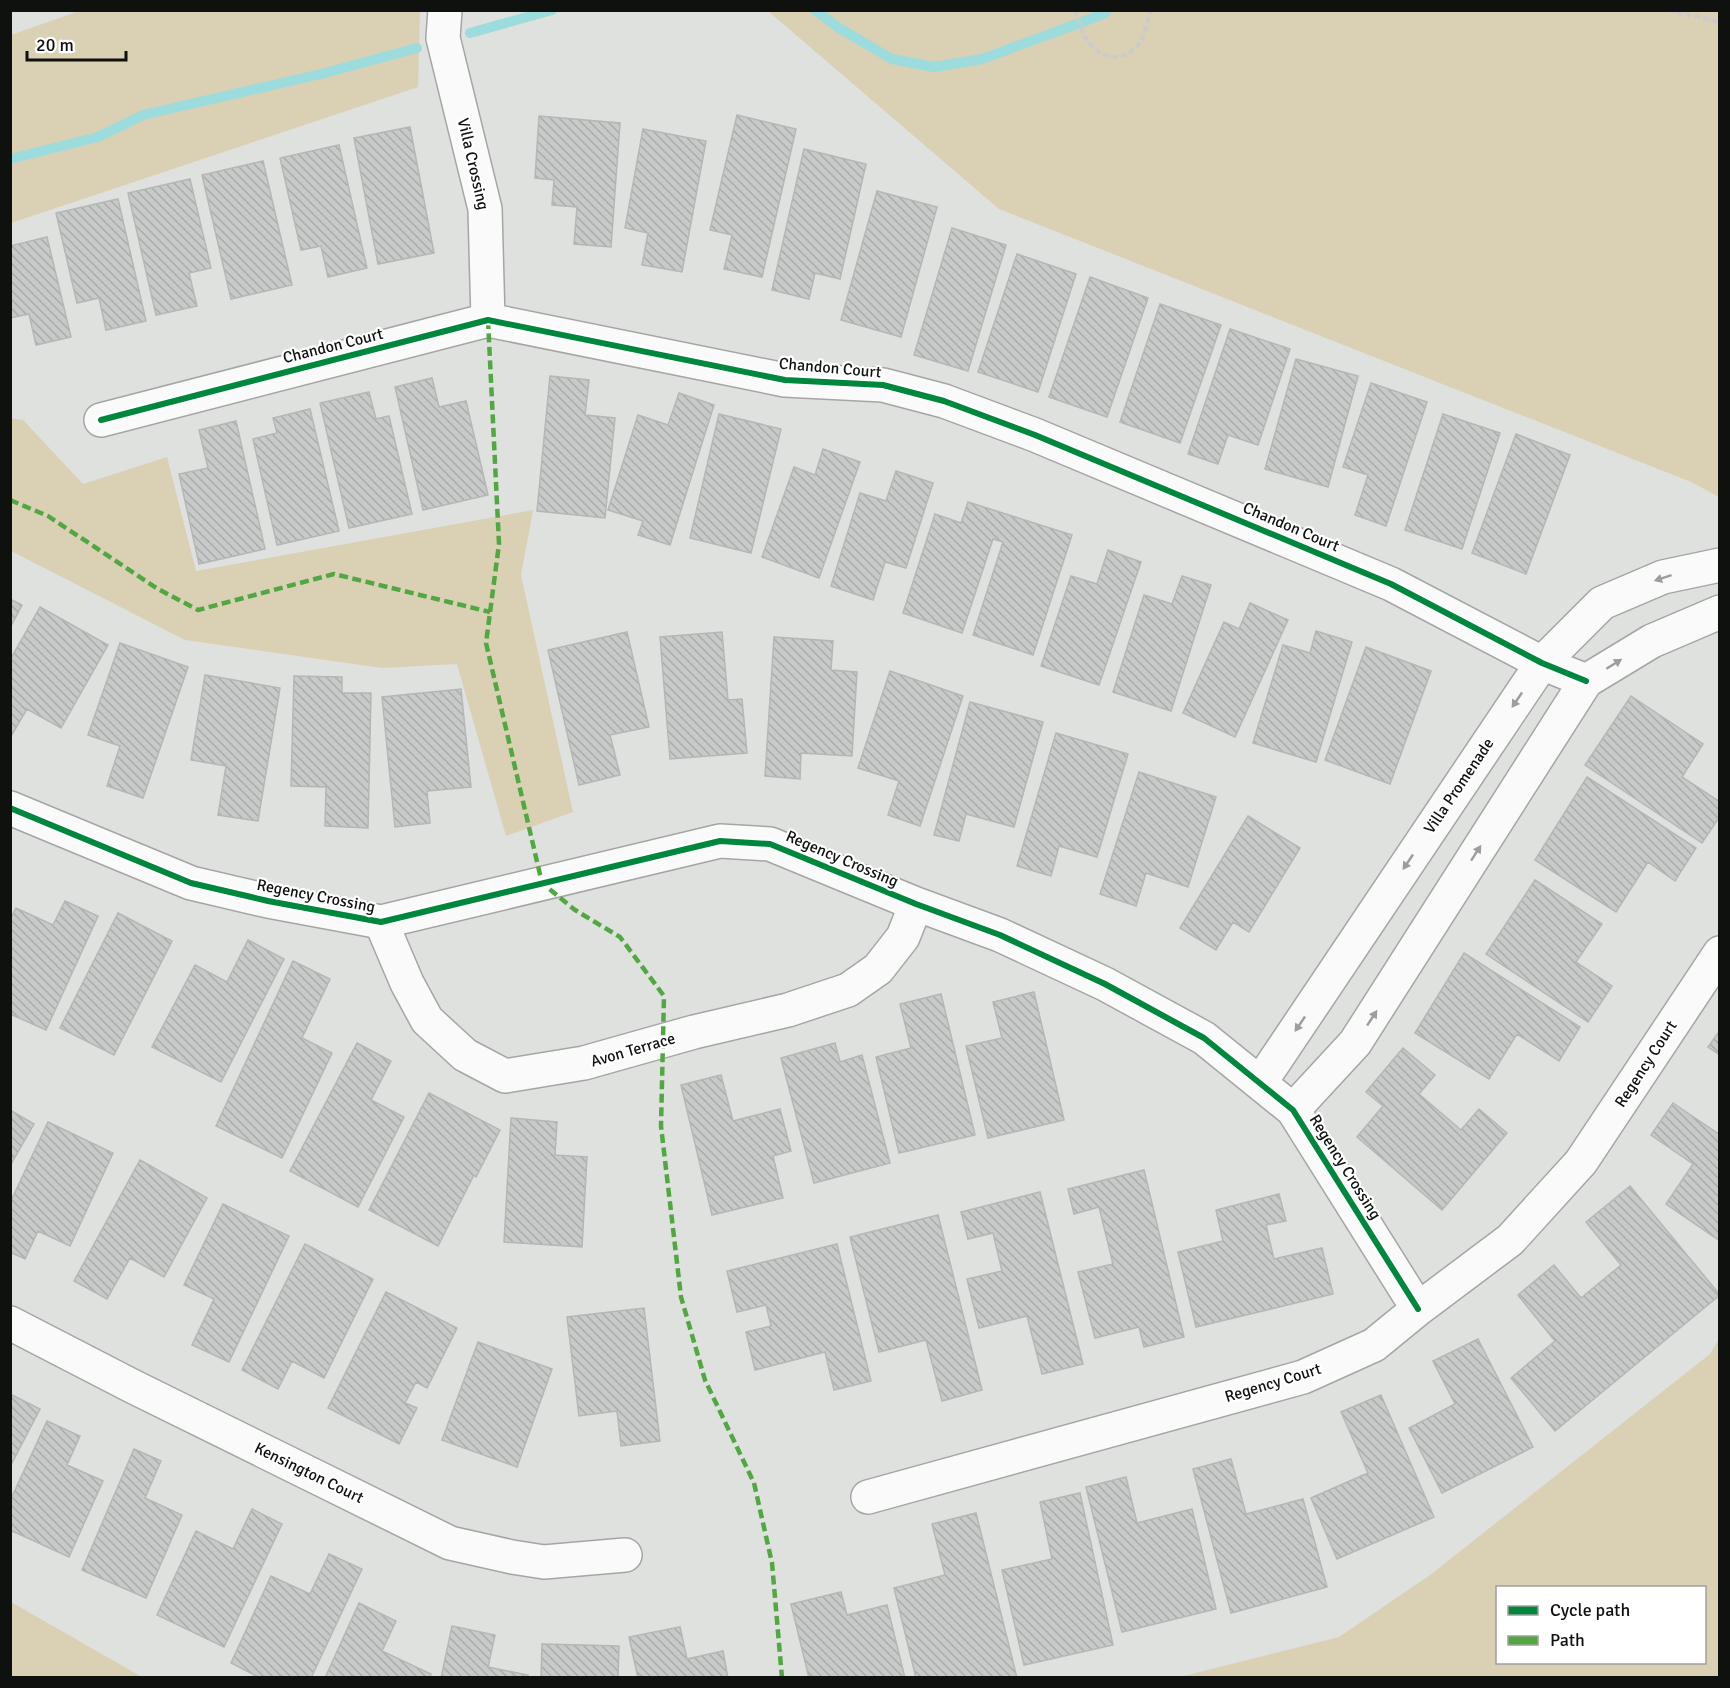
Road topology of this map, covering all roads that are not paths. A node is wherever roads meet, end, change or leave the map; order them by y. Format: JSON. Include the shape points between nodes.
{"nodes":[{"id":1,"x":445,"y":10,"type":"edge"},
{"id":2,"x":488,"y":320,"type":"junction"},
{"id":3,"x":101,"y":420,"type":"dead end"},
{"id":4,"x":1719,"y":566,"type":"edge"},
{"id":5,"x":1719,"y":612,"type":"edge"},
{"id":6,"x":1542,"y":663,"type":"junction"},
{"id":7,"x":1586,"y":681,"type":"junction"},
{"id":8,"x":10,"y":808,"type":"edge"},
{"id":9,"x":916,"y":904,"type":"junction"},
{"id":10,"x":381,"y":922,"type":"junction"},
{"id":11,"x":1719,"y":953,"type":"edge"},
{"id":12,"x":1260,"y":1083,"type":"junction"},
{"id":13,"x":1293,"y":1110,"type":"junction"},
{"id":14,"x":1418,"y":1309,"type":"junction"},
{"id":15,"x":10,"y":1323,"type":"edge"},
{"id":16,"x":868,"y":1497,"type":"dead end"},
{"id":17,"x":625,"y":1556,"type":"dead end"}],
"edges":[{"from":1,"to":2,"type":"street","name":"Villa Crossing","via":[[443,38],[485,209]]},
{"from":2,"to":3,"type":"street","name":"Chandon Court"},
{"from":2,"to":6,"type":"street","name":"Chandon Court","via":[[785,380],[883,385],[944,401],[1035,435],[1391,584]]},
{"from":4,"to":6,"type":"street","name":"Villa Promenade","one_way":true,"via":[[1663,577],[1602,603]]},
{"from":7,"to":5,"type":"street","one_way":true,"via":[[1652,641]]},
{"from":6,"to":7,"type":"street","name":"Chandon Court"},
{"from":6,"to":12,"type":"street","name":"Villa Promenade","one_way":true},
{"from":13,"to":7,"type":"street","one_way":true,"via":[[1355,1043]]},
{"from":8,"to":10,"type":"street","name":"Regency Crossing","via":[[191,883]]},
{"from":9,"to":10,"type":"street","name":"Regency Crossing","via":[[770,844],[720,841]]},
{"from":9,"to":10,"type":"street","name":"Avon Terrace","via":[[903,937],[891,953],[878,969],[848,990],[788,1010],[584,1063],[505,1076],[465,1055],[427,1020]]},
{"from":9,"to":12,"type":"street","name":"Regency Crossing","via":[[1000,935],[1105,984],[1204,1038]]},
{"from":11,"to":14,"type":"street","name":"Regency Court","via":[[1581,1162],[1510,1240]]},
{"from":12,"to":13,"type":"street","name":"Regency Crossing"},
{"from":13,"to":14,"type":"street","name":"Regency Crossing"},
{"from":14,"to":16,"type":"street","name":"Regency Court","via":[[1374,1345],[1303,1377]]},
{"from":15,"to":17,"type":"street","name":"Kensington Court","via":[[450,1543],[544,1562]]}]}
